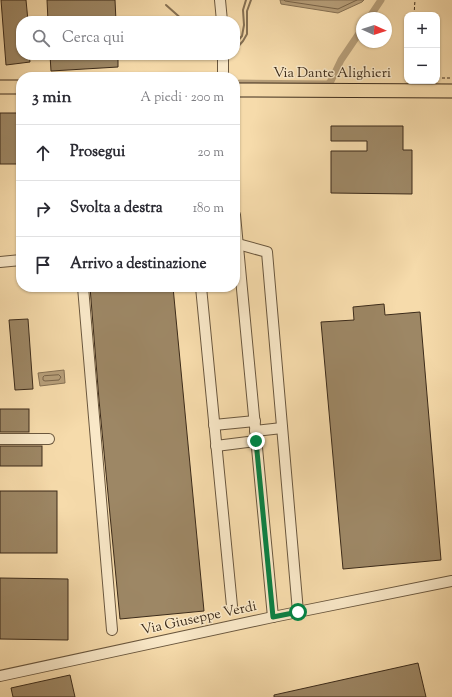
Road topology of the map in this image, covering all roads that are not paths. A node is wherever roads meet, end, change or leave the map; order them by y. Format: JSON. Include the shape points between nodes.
{"nodes":[{"id":1,"x":220,"y":0,"type":"edge"},
{"id":2,"x":222,"y":16,"type":"edge"},
{"id":3,"x":223,"y":60,"type":"edge"},
{"id":4,"x":223,"y":72,"type":"edge"},
{"id":5,"x":0,"y":87,"type":"edge"},
{"id":6,"x":16,"y":87,"type":"edge"},
{"id":7,"x":240,"y":90,"type":"edge"},
{"id":8,"x":452,"y":92,"type":"edge"},
{"id":9,"x":240,"y":245,"type":"edge"},
{"id":10,"x":16,"y":260,"type":"edge"},
{"id":11,"x":0,"y":262,"type":"edge"},
{"id":12,"x":240,"y":265,"type":"edge"},
{"id":13,"x":83,"y":292,"type":"edge"},
{"id":14,"x":201,"y":292,"type":"edge"},
{"id":15,"x":214,"y":425,"type":"junction"},
{"id":16,"x":282,"y":428,"type":"junction"},
{"id":17,"x":256,"y":431,"type":"junction"},
{"id":18,"x":0,"y":439,"type":"edge"},
{"id":19,"x":49,"y":439,"type":"dead end"},
{"id":20,"x":216,"y":446,"type":"junction"},
{"id":21,"x":452,"y":581,"type":"edge"},
{"id":22,"x":232,"y":606,"type":"dead end"},
{"id":23,"x":298,"y":612,"type":"junction"},
{"id":24,"x":273,"y":617,"type":"junction"},
{"id":25,"x":112,"y":630,"type":"dead end"},
{"id":26,"x":0,"y":676,"type":"edge"}],
"edges":[{"from":1,"to":2,"type":"street"},
{"from":3,"to":4,"type":"street"},
{"from":5,"to":6,"type":"main road"},
{"from":7,"to":8,"type":"main road","name":"Via Dante Alighieri"},
{"from":9,"to":16,"type":"street","via":[[267,252]]},
{"from":10,"to":11,"type":"street"},
{"from":12,"to":17,"type":"street"},
{"from":13,"to":25,"type":"street"},
{"from":14,"to":15,"type":"street"},
{"from":15,"to":17,"type":"street"},
{"from":15,"to":20,"type":"street"},
{"from":16,"to":17,"type":"street"},
{"from":16,"to":23,"type":"street"},
{"from":17,"to":20,"type":"street"},
{"from":17,"to":24,"type":"street"},
{"from":18,"to":19,"type":"street"},
{"from":20,"to":22,"type":"street"},
{"from":21,"to":23,"type":"street","name":"Via Giuseppe Verdi"},
{"from":23,"to":24,"type":"street","name":"Via Giuseppe Verdi"},
{"from":24,"to":26,"type":"street","name":"Via Giuseppe Verdi"}]}
